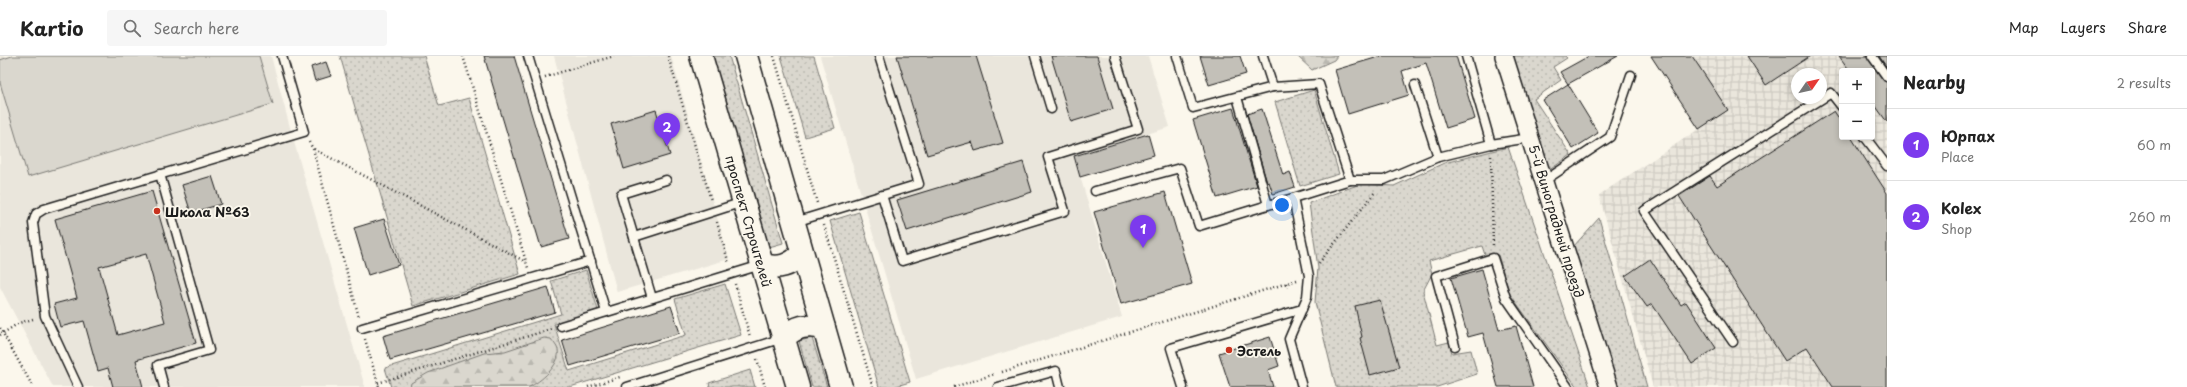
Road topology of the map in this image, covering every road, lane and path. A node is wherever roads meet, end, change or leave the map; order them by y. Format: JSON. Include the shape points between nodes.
{"nodes":[{"id":1,"x":282,"y":56,"type":"edge"},
{"id":2,"x":463,"y":56,"type":"edge"},
{"id":3,"x":528,"y":56,"type":"edge"},
{"id":4,"x":614,"y":56,"type":"edge"},
{"id":5,"x":701,"y":56,"type":"edge"},
{"id":6,"x":746,"y":56,"type":"edge"},
{"id":7,"x":879,"y":56,"type":"edge"},
{"id":8,"x":1035,"y":56,"type":"edge"},
{"id":9,"x":1116,"y":56,"type":"edge"},
{"id":10,"x":1176,"y":56,"type":"edge"},
{"id":11,"x":1264,"y":56,"type":"edge"},
{"id":12,"x":1466,"y":56,"type":"edge"},
{"id":13,"x":1504,"y":56,"type":"edge"},
{"id":14,"x":1872,"y":56,"type":"edge"},
{"id":15,"x":1631,"y":75,"type":"dead end"},
{"id":16,"x":1887,"y":77,"type":"edge"},
{"id":17,"x":536,"y":80,"type":"junction"},
{"id":18,"x":1415,"y":85,"type":"dead end"},
{"id":19,"x":1273,"y":87,"type":"junction"},
{"id":20,"x":1237,"y":97,"type":"junction"},
{"id":21,"x":1840,"y":104,"type":"edge"},
{"id":22,"x":1052,"y":109,"type":"dead end"},
{"id":23,"x":304,"y":132,"type":"junction"},
{"id":24,"x":1530,"y":138,"type":"junction"},
{"id":25,"x":1867,"y":140,"type":"edge"},
{"id":26,"x":1491,"y":144,"type":"junction"},
{"id":27,"x":313,"y":149,"type":"junction"},
{"id":28,"x":1438,"y":157,"type":"junction"},
{"id":29,"x":1887,"y":166,"type":"edge"},
{"id":30,"x":160,"y":174,"type":"junction"},
{"id":31,"x":666,"y":180,"type":"dead end"},
{"id":32,"x":1350,"y":180,"type":"junction"},
{"id":33,"x":1384,"y":180,"type":"junction"},
{"id":34,"x":1544,"y":181,"type":"junction"},
{"id":35,"x":1096,"y":191,"type":"dead end"},
{"id":36,"x":882,"y":195,"type":"junction"},
{"id":37,"x":1293,"y":198,"type":"junction"},
{"id":38,"x":744,"y":202,"type":"junction"},
{"id":39,"x":1268,"y":205,"type":"junction"},
{"id":40,"x":793,"y":222,"type":"junction"},
{"id":41,"x":634,"y":237,"type":"junction"},
{"id":42,"x":802,"y":254,"type":"junction"},
{"id":43,"x":1493,"y":258,"type":"junction"},
{"id":44,"x":591,"y":261,"type":"junction"},
{"id":45,"x":526,"y":262,"type":"junction"},
{"id":46,"x":762,"y":265,"type":"junction"},
{"id":47,"x":1309,"y":276,"type":"junction"},
{"id":48,"x":531,"y":279,"type":"junction"},
{"id":49,"x":1286,"y":283,"type":"junction"},
{"id":50,"x":1288,"y":287,"type":"dead end"},
{"id":51,"x":652,"y":298,"type":"junction"},
{"id":52,"x":1302,"y":309,"type":"junction"},
{"id":53,"x":606,"y":312,"type":"junction"},
{"id":54,"x":46,"y":316,"type":"junction"},
{"id":55,"x":561,"y":326,"type":"joint"},
{"id":56,"x":0,"y":328,"type":"edge"},
{"id":57,"x":362,"y":328,"type":"junction"},
{"id":58,"x":824,"y":328,"type":"junction"},
{"id":59,"x":1,"y":334,"type":"edge"},
{"id":60,"x":783,"y":338,"type":"junction"},
{"id":61,"x":1733,"y":342,"type":"dead end"},
{"id":62,"x":1455,"y":346,"type":"dead end"},
{"id":63,"x":378,"y":383,"type":"junction"},
{"id":64,"x":33,"y":387,"type":"edge"},
{"id":65,"x":78,"y":387,"type":"edge"},
{"id":66,"x":164,"y":387,"type":"edge"},
{"id":67,"x":379,"y":387,"type":"edge"},
{"id":68,"x":627,"y":387,"type":"edge"},
{"id":69,"x":798,"y":387,"type":"edge"},
{"id":70,"x":841,"y":387,"type":"edge"},
{"id":71,"x":954,"y":387,"type":"edge"},
{"id":72,"x":998,"y":387,"type":"edge"},
{"id":73,"x":1060,"y":387,"type":"edge"},
{"id":74,"x":1182,"y":387,"type":"edge"},
{"id":75,"x":1302,"y":387,"type":"edge"},
{"id":76,"x":1568,"y":387,"type":"edge"},
{"id":77,"x":1609,"y":387,"type":"edge"}],
"edges":[{"from":1,"to":23,"type":"lane"},
{"from":2,"to":45,"type":"path"},
{"from":3,"to":17,"type":"lane"},
{"from":4,"to":17,"type":"path"},
{"from":5,"to":38,"type":"main road","name":"проспект Строителей"},
{"from":6,"to":40,"type":"main road"},
{"from":7,"to":36,"type":"lane","via":[[919,184]]},
{"from":8,"to":22,"type":"lane"},
{"from":9,"to":36,"type":"lane","via":[[1138,129],[1048,157],[1065,211],[902,261]]},
{"from":10,"to":20,"type":"lane","via":[[1193,108]]},
{"from":11,"to":19,"type":"lane"},
{"from":12,"to":26,"type":"lane"},
{"from":13,"to":24,"type":"street","name":"5-й Виноградный проезд"},
{"from":14,"to":16,"type":"lane"},
{"from":15,"to":34,"type":"lane","via":[[1610,137]]},
{"from":17,"to":44,"type":"lane"},
{"from":18,"to":28,"type":"lane"},
{"from":19,"to":20,"type":"lane"},
{"from":19,"to":32,"type":"lane","via":[[1319,84]]},
{"from":20,"to":39,"type":"lane"},
{"from":21,"to":61,"type":"lane","via":[[1831,93],[1644,211]]},
{"from":23,"to":27,"type":"path"},
{"from":23,"to":30,"type":"lane"},
{"from":24,"to":26,"type":"lane"},
{"from":24,"to":34,"type":"street","name":"5-й Виноградный проезд"},
{"from":25,"to":29,"type":"lane"},
{"from":26,"to":28,"type":"lane"},
{"from":26,"to":43,"type":"path"},
{"from":27,"to":45,"type":"path"},
{"from":27,"to":57,"type":"path"},
{"from":28,"to":33,"type":"lane"},
{"from":30,"to":54,"type":"lane","via":[[44,209],[36,214],[33,223]]},
{"from":30,"to":66,"type":"lane","via":[[209,350],[158,365]]},
{"from":31,"to":41,"type":"lane","via":[[621,194]]},
{"from":32,"to":33,"type":"lane"},
{"from":32,"to":37,"type":"lane"},
{"from":33,"to":47,"type":"path"},
{"from":34,"to":77,"type":"street","name":"5-й Виноградный проезд"},
{"from":35,"to":39,"type":"lane","via":[[1180,168],[1198,226]]},
{"from":36,"to":40,"type":"lane"},
{"from":37,"to":39,"type":"lane"},
{"from":37,"to":47,"type":"lane"},
{"from":38,"to":41,"type":"lane"},
{"from":38,"to":46,"type":"main road","name":"проспект Строителей"},
{"from":40,"to":42,"type":"main road"},
{"from":41,"to":51,"type":"lane"},
{"from":42,"to":46,"type":"main road","via":[[785,267]]},
{"from":42,"to":58,"type":"main road"},
{"from":43,"to":62,"type":"lane","via":[[1436,276]]},
{"from":43,"to":76,"type":"lane","via":[[1506,298]]},
{"from":44,"to":48,"type":"lane"},
{"from":44,"to":53,"type":"lane"},
{"from":45,"to":48,"type":"path"},
{"from":46,"to":51,"type":"lane"},
{"from":46,"to":60,"type":"main road","name":"проспект Строителей"},
{"from":47,"to":49,"type":"path"},
{"from":47,"to":52,"type":"lane","via":[[1307,297]]},
{"from":48,"to":57,"type":"lane"},
{"from":49,"to":50,"type":"path"},
{"from":49,"to":71,"type":"path"},
{"from":51,"to":53,"type":"lane"},
{"from":52,"to":74,"type":"lane","via":[[1171,348]]},
{"from":52,"to":75,"type":"lane","via":[[1289,339]]},
{"from":53,"to":55,"type":"lane"},
{"from":54,"to":59,"type":"path","via":[[19,323]]},
{"from":54,"to":65,"type":"lane"},
{"from":55,"to":63,"type":"path"},
{"from":56,"to":59,"type":"path"},
{"from":57,"to":63,"type":"path"},
{"from":58,"to":60,"type":"main road","via":[[801,326]]},
{"from":58,"to":70,"type":"main road"},
{"from":59,"to":64,"type":"path"},
{"from":60,"to":68,"type":"lane"},
{"from":60,"to":69,"type":"main road","name":"проспект Строителей"},
{"from":63,"to":67,"type":"path"},
{"from":72,"to":73,"type":"lane","via":[[1056,371]]}]}
